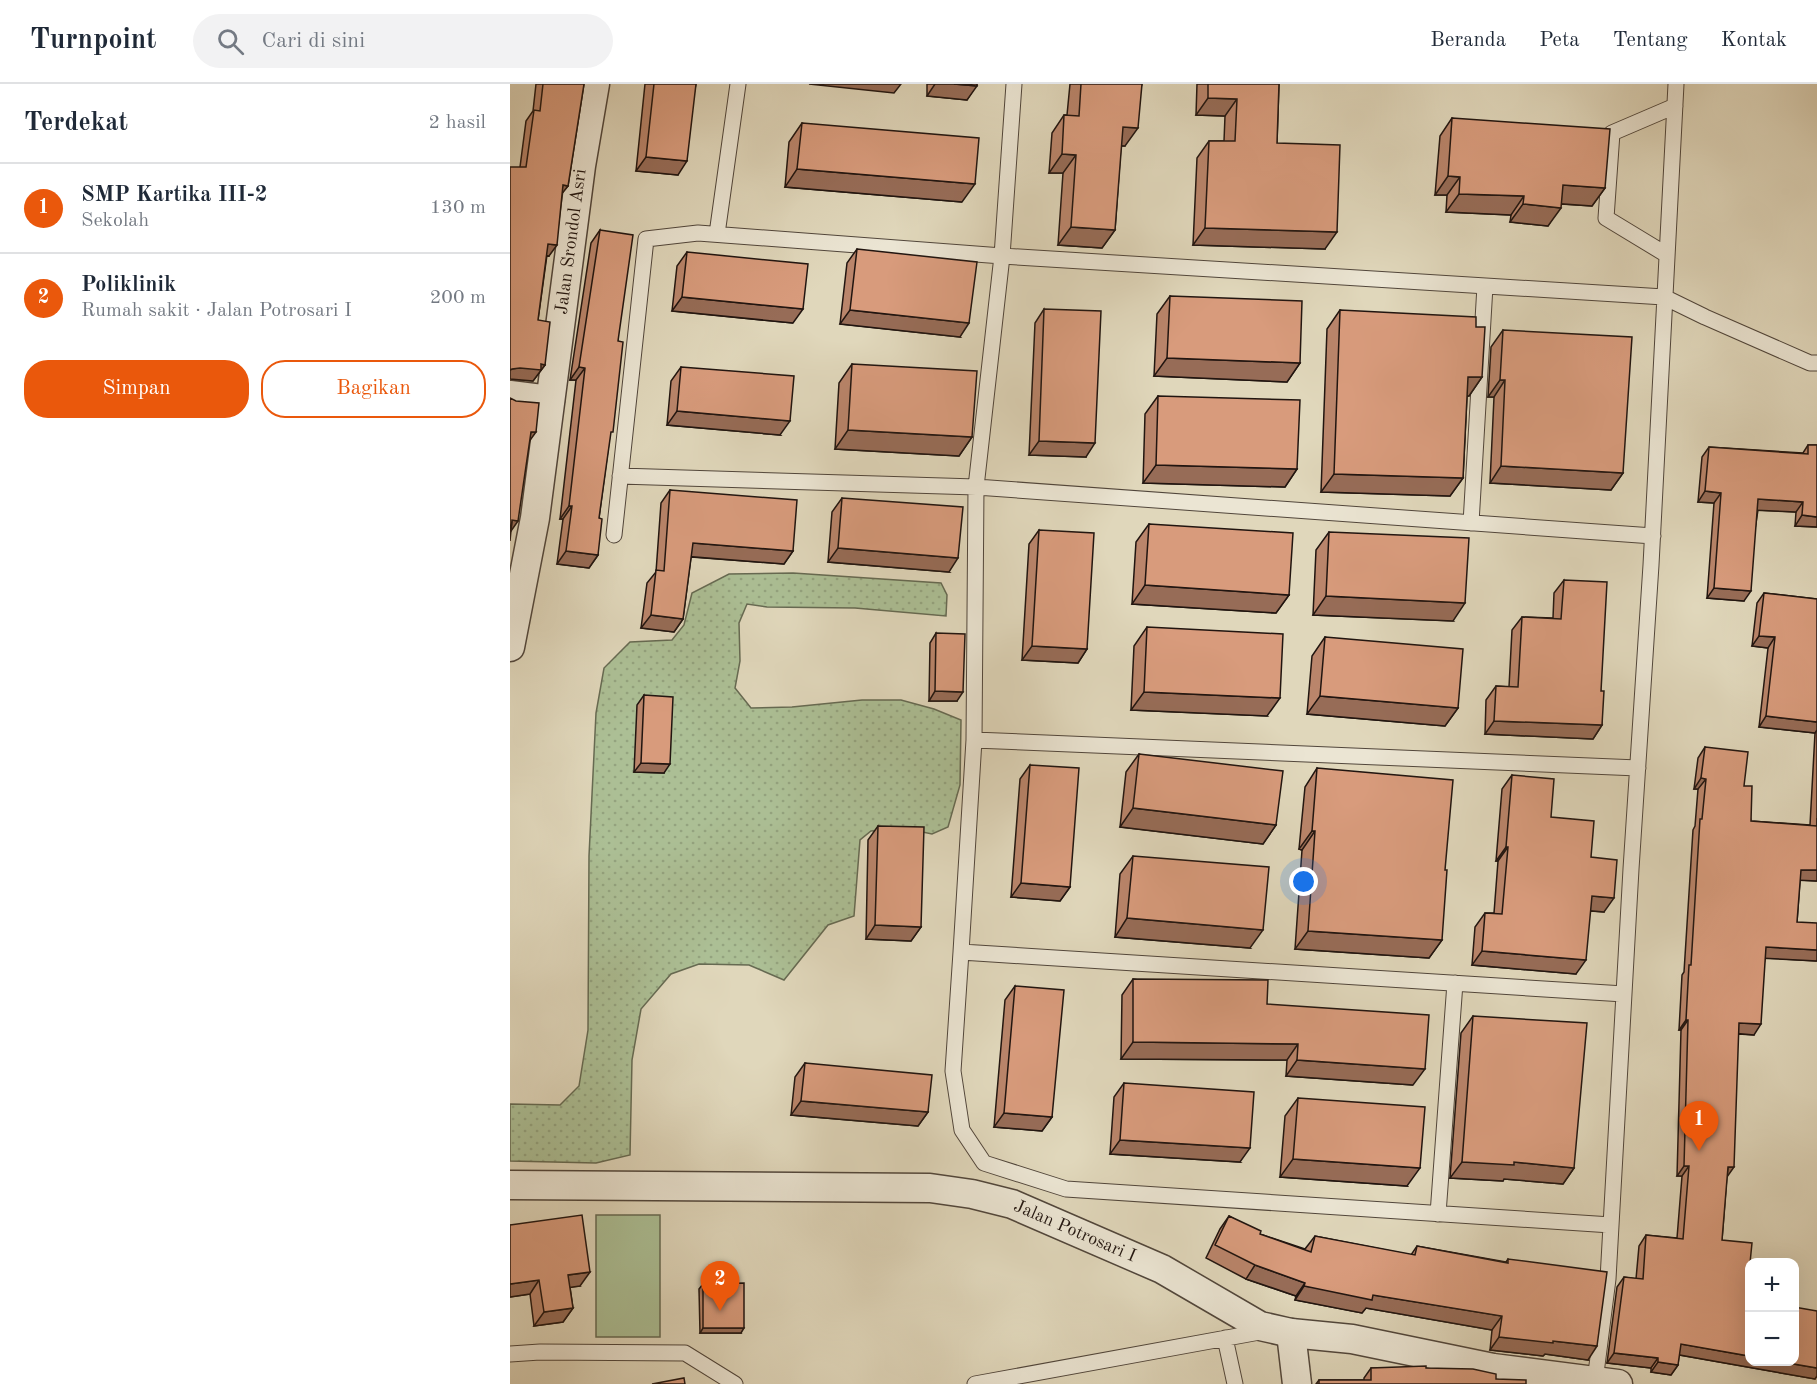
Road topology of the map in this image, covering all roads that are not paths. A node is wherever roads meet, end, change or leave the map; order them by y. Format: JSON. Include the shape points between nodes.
{"nodes":[{"id":1,"x":595,"y":84,"type":"edge"},
{"id":2,"x":738,"y":84,"type":"edge"},
{"id":3,"x":1014,"y":84,"type":"edge"},
{"id":4,"x":1676,"y":84,"type":"edge"},
{"id":5,"x":1675,"y":106,"type":"junction"},
{"id":6,"x":717,"y":234,"type":"junction"},
{"id":7,"x":1667,"y":255,"type":"junction"},
{"id":8,"x":1002,"y":256,"type":"junction"},
{"id":9,"x":1485,"y":286,"type":"junction"},
{"id":10,"x":1665,"y":297,"type":"junction"},
{"id":11,"x":1817,"y":363,"type":"edge"},
{"id":12,"x":510,"y":394,"type":"edge"},
{"id":13,"x":550,"y":400,"type":"junction"},
{"id":14,"x":620,"y":476,"type":"junction"},
{"id":15,"x":976,"y":487,"type":"junction"},
{"id":16,"x":1471,"y":523,"type":"junction"},
{"id":17,"x":614,"y":535,"type":"dead end"},
{"id":18,"x":1653,"y":536,"type":"junction"},
{"id":19,"x":510,"y":647,"type":"edge"},
{"id":20,"x":974,"y":740,"type":"junction"},
{"id":21,"x":1638,"y":768,"type":"junction"},
{"id":22,"x":961,"y":952,"type":"junction"},
{"id":23,"x":1455,"y":983,"type":"junction"},
{"id":24,"x":1624,"y":994,"type":"junction"},
{"id":25,"x":510,"y":1185,"type":"edge"},
{"id":26,"x":1438,"y":1214,"type":"junction"},
{"id":27,"x":1611,"y":1225,"type":"junction"},
{"id":28,"x":1283,"y":1332,"type":"junction"},
{"id":29,"x":1226,"y":1338,"type":"junction"},
{"id":30,"x":510,"y":1354,"type":"edge"},
{"id":31,"x":1526,"y":1377,"type":"edge"},
{"id":32,"x":1607,"y":1383,"type":"edge"},
{"id":33,"x":735,"y":1384,"type":"edge"},
{"id":34,"x":982,"y":1384,"type":"edge"},
{"id":35,"x":1235,"y":1384,"type":"edge"},
{"id":36,"x":1297,"y":1384,"type":"edge"}],
"edges":[{"from":1,"to":13,"type":"street","name":"Jalan Srondol Asri"},
{"from":2,"to":6,"type":"lane"},
{"from":3,"to":8,"type":"lane"},
{"from":4,"to":5,"type":"lane"},
{"from":5,"to":7,"type":"lane"},
{"from":5,"to":7,"type":"lane","via":[[1612,133],[1606,218]]},
{"from":6,"to":8,"type":"lane"},
{"from":6,"to":14,"type":"lane","via":[[640,239]]},
{"from":7,"to":10,"type":"lane"},
{"from":8,"to":9,"type":"lane"},
{"from":8,"to":15,"type":"lane"},
{"from":9,"to":10,"type":"lane"},
{"from":9,"to":16,"type":"lane"},
{"from":10,"to":11,"type":"lane"},
{"from":10,"to":18,"type":"lane"},
{"from":12,"to":13,"type":"street"},
{"from":13,"to":19,"type":"street","name":"Jalan Srondol Asri","via":[[535,518]]},
{"from":14,"to":15,"type":"lane"},
{"from":14,"to":17,"type":"lane"},
{"from":15,"to":16,"type":"lane"},
{"from":15,"to":20,"type":"lane"},
{"from":16,"to":18,"type":"lane"},
{"from":18,"to":21,"type":"lane"},
{"from":20,"to":21,"type":"lane"},
{"from":20,"to":22,"type":"lane"},
{"from":21,"to":24,"type":"lane"},
{"from":22,"to":23,"type":"lane"},
{"from":22,"to":26,"type":"lane","via":[[952,1071],[962,1130],[984,1163],[1066,1189]]},
{"from":23,"to":24,"type":"lane"},
{"from":23,"to":26,"type":"lane"},
{"from":24,"to":27,"type":"lane"},
{"from":25,"to":28,"type":"street","name":"Jalan Potrosari I","via":[[930,1188],[972,1194],[1012,1204],[1162,1269],[1260,1326]]},
{"from":26,"to":27,"type":"lane"},
{"from":27,"to":32,"type":"lane"},
{"from":28,"to":29,"type":"lane"},
{"from":28,"to":31,"type":"street","name":"Jalan Potrosari I","via":[[1352,1339]]},
{"from":28,"to":36,"type":"street"},
{"from":29,"to":34,"type":"lane"},
{"from":29,"to":35,"type":"lane"},
{"from":30,"to":33,"type":"lane","via":[[685,1353]]},
{"from":31,"to":32,"type":"street","name":"Jalan Potrosari I"}]}
